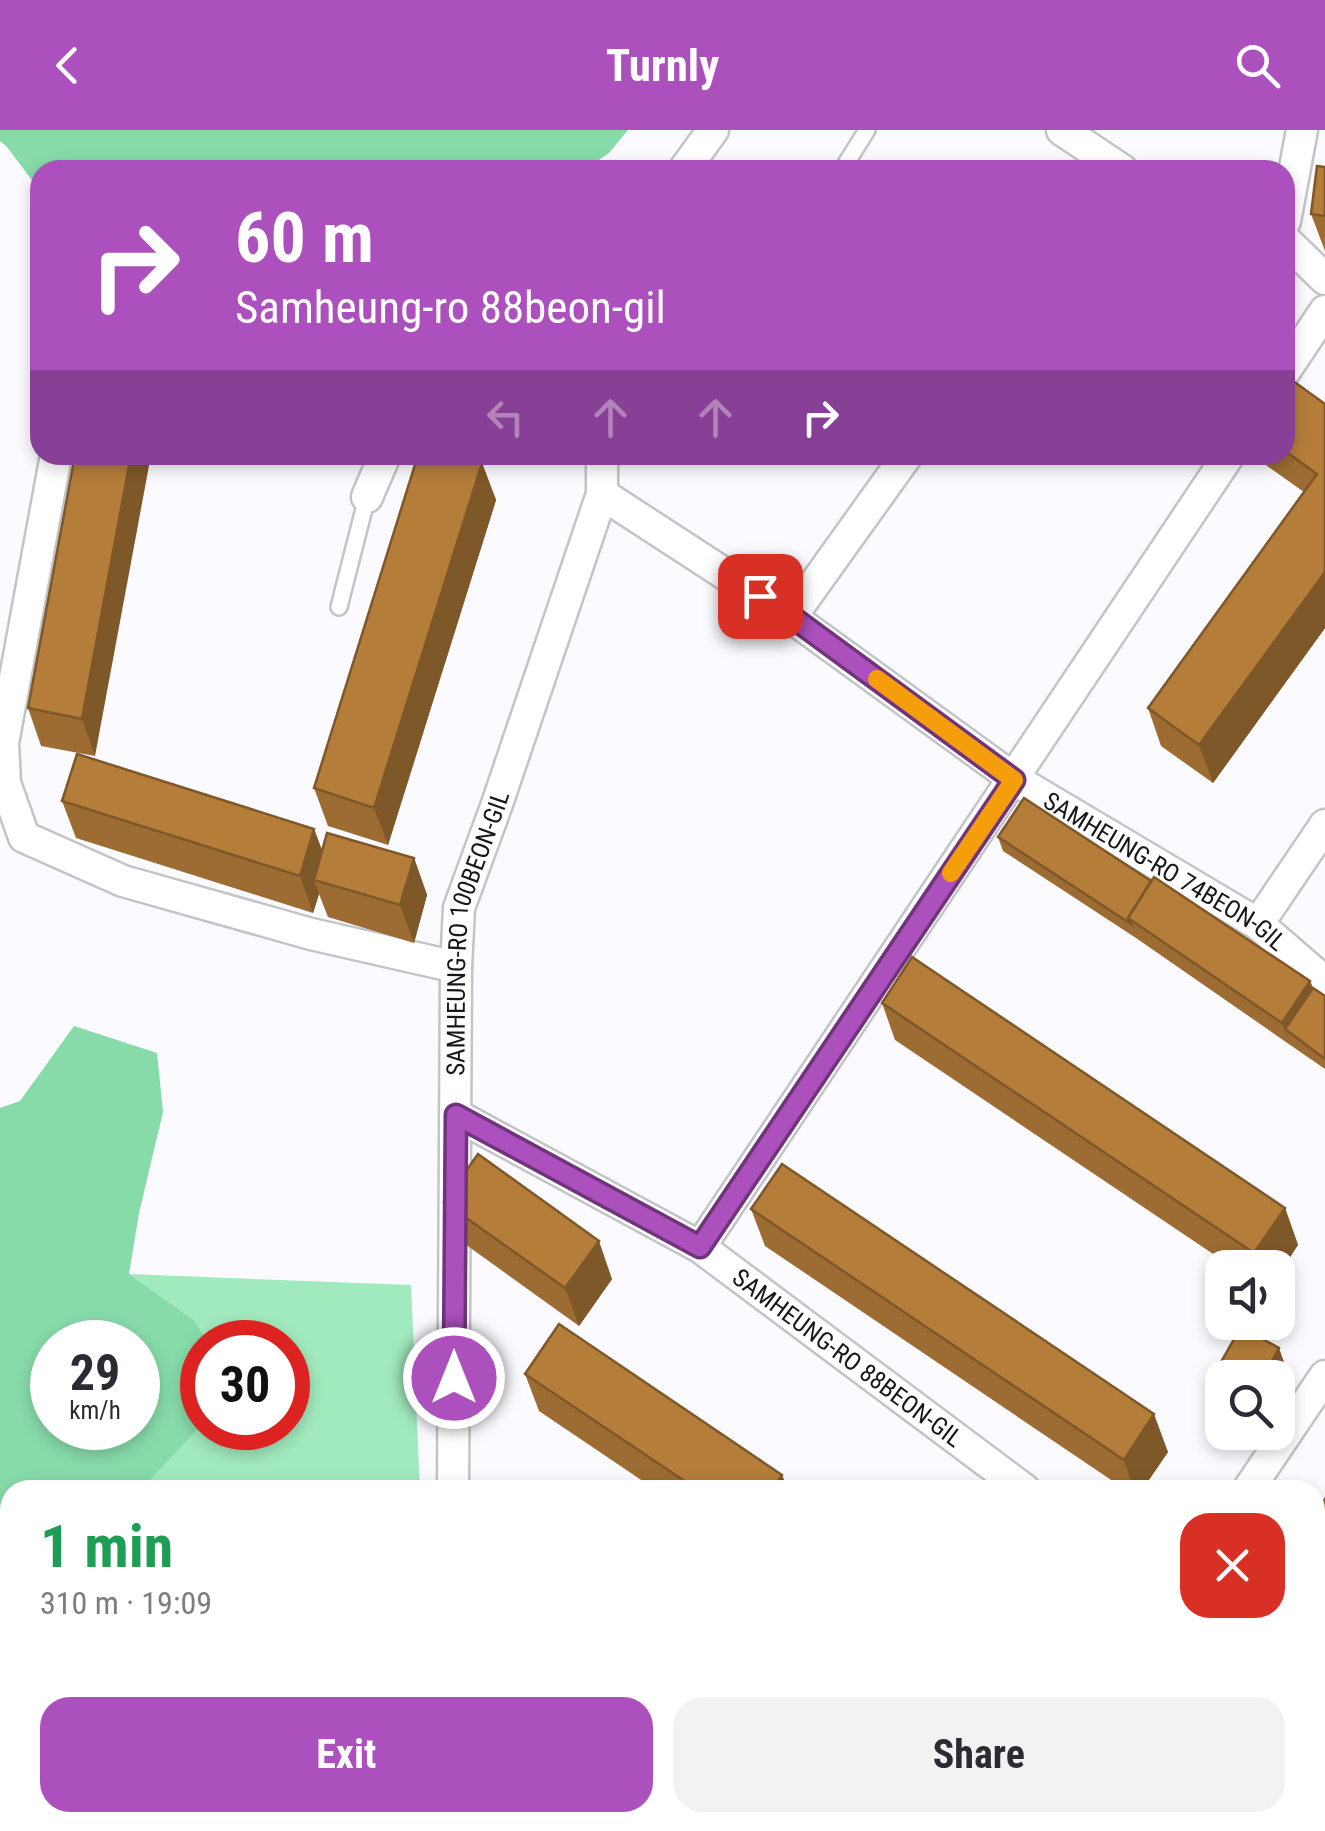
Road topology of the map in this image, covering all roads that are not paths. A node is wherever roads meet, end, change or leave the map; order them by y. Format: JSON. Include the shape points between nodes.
{"nodes":[{"id":1,"x":712,"y":130,"type":"edge"},
{"id":2,"x":867,"y":130,"type":"edge"},
{"id":3,"x":1062,"y":130,"type":"edge"},
{"id":4,"x":1302,"y":130,"type":"edge"},
{"id":5,"x":691,"y":160,"type":"edge"},
{"id":6,"x":848,"y":160,"type":"edge"},
{"id":7,"x":1104,"y":160,"type":"edge"},
{"id":8,"x":1295,"y":167,"type":"edge"},
{"id":9,"x":1295,"y":250,"type":"edge"},
{"id":10,"x":1295,"y":267,"type":"edge"},
{"id":11,"x":1325,"y":281,"type":"edge"},
{"id":12,"x":1325,"y":311,"type":"edge"},
{"id":13,"x":1295,"y":356,"type":"edge"},
{"id":14,"x":54,"y":465,"type":"edge"},
{"id":15,"x":380,"y":465,"type":"edge"},
{"id":16,"x":602,"y":465,"type":"edge"},
{"id":17,"x":900,"y":465,"type":"edge"},
{"id":18,"x":1223,"y":465,"type":"edge"},
{"id":19,"x":602,"y":494,"type":"junction"},
{"id":20,"x":368,"y":498,"type":"joint"},
{"id":21,"x":339,"y":608,"type":"dead end"},
{"id":22,"x":792,"y":617,"type":"junction"},
{"id":23,"x":1014,"y":780,"type":"junction"},
{"id":24,"x":1325,"y":825,"type":"edge"},
{"id":25,"x":1258,"y":924,"type":"junction"},
{"id":26,"x":456,"y":967,"type":"junction"},
{"id":27,"x":1325,"y":982,"type":"edge"},
{"id":28,"x":456,"y":1115,"type":"junction"},
{"id":29,"x":700,"y":1247,"type":"junction"},
{"id":30,"x":1325,"y":1376,"type":"edge"},
{"id":31,"x":453,"y":1480,"type":"edge"},
{"id":32,"x":1012,"y":1480,"type":"edge"},
{"id":33,"x":1255,"y":1480,"type":"edge"}],
"edges":[{"from":1,"to":5,"type":"street"},
{"from":2,"to":6,"type":"lane"},
{"from":3,"to":7,"type":"street"},
{"from":4,"to":8,"type":"street"},
{"from":9,"to":11,"type":"street"},
{"from":10,"to":11,"type":"street"},
{"from":12,"to":13,"type":"street"},
{"from":14,"to":26,"type":"street","via":[[3,743],[5,783],[24,837],[124,881]]},
{"from":15,"to":20,"type":"street"},
{"from":16,"to":19,"type":"street","name":"SAMHEUNG-RO 100BEON-GIL"},
{"from":17,"to":22,"type":"street"},
{"from":18,"to":23,"type":"street"},
{"from":19,"to":22,"type":"street","name":"SAMHEUNG-RO 74BEON-GIL"},
{"from":19,"to":26,"type":"street","name":"SAMHEUNG-RO 100BEON-GIL","via":[[459,908]]},
{"from":20,"to":21,"type":"lane"},
{"from":22,"to":23,"type":"street","name":"SAMHEUNG-RO 74BEON-GIL"},
{"from":23,"to":25,"type":"street","name":"SAMHEUNG-RO 74BEON-GIL"},
{"from":23,"to":29,"type":"street"},
{"from":24,"to":25,"type":"street"},
{"from":25,"to":27,"type":"street","name":"SAMHEUNG-RO 74BEON-GIL"},
{"from":26,"to":28,"type":"street","name":"SAMHEUNG-RO 100BEON-GIL"},
{"from":28,"to":29,"type":"street","name":"SAMHEUNG-RO 88BEON-GIL"},
{"from":28,"to":31,"type":"street","name":"SAMHEUNG-RO 100BEON-GIL"},
{"from":29,"to":32,"type":"street","name":"SAMHEUNG-RO 88BEON-GIL"},
{"from":30,"to":33,"type":"street"}]}
